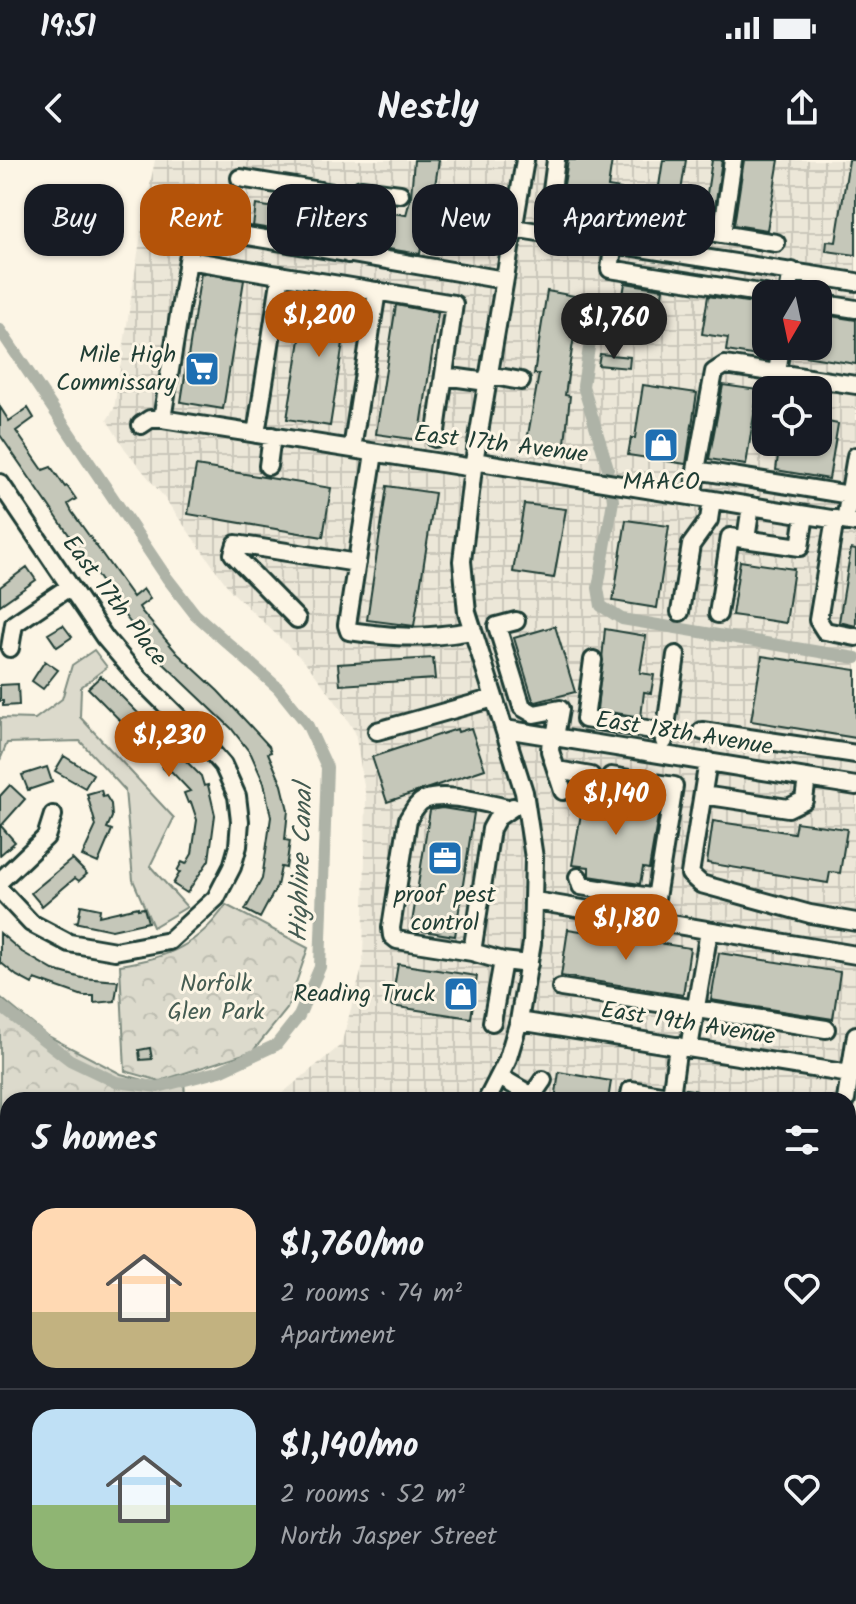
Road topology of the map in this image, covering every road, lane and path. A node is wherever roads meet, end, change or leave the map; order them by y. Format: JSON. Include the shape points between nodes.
{"nodes":[{"id":1,"x":525,"y":160,"type":"edge"},
{"id":2,"x":556,"y":160,"type":"edge"},
{"id":3,"x":733,"y":160,"type":"edge"},
{"id":4,"x":240,"y":178,"type":"dead end"},
{"id":5,"x":277,"y":184,"type":"edge"},
{"id":6,"x":553,"y":184,"type":"edge"},
{"id":7,"x":396,"y":193,"type":"edge"},
{"id":8,"x":400,"y":194,"type":"dead end"},
{"id":9,"x":518,"y":200,"type":"edge"},
{"id":10,"x":715,"y":233,"type":"edge"},
{"id":11,"x":722,"y":234,"type":"junction"},
{"id":12,"x":267,"y":240,"type":"edge"},
{"id":13,"x":776,"y":243,"type":"dead end"},
{"id":14,"x":360,"y":256,"type":"edge"},
{"id":15,"x":508,"y":256,"type":"edge"},
{"id":16,"x":612,"y":256,"type":"edge"},
{"id":17,"x":693,"y":256,"type":"edge"},
{"id":18,"x":700,"y":257,"type":"joint"},
{"id":19,"x":188,"y":260,"type":"junction"},
{"id":20,"x":792,"y":271,"type":"junction"},
{"id":21,"x":281,"y":275,"type":"junction"},
{"id":22,"x":504,"y":280,"type":"junction"},
{"id":23,"x":790,"y":280,"type":"edge"},
{"id":24,"x":856,"y":282,"type":"edge"},
{"id":25,"x":377,"y":291,"type":"junction"},
{"id":26,"x":752,"y":292,"type":"edge"},
{"id":27,"x":832,"y":305,"type":"edge"},
{"id":28,"x":854,"y":308,"type":"edge"},
{"id":29,"x":779,"y":360,"type":"edge"},
{"id":30,"x":777,"y":373,"type":"junction"},
{"id":31,"x":444,"y":376,"type":"junction"},
{"id":32,"x":487,"y":379,"type":"junction"},
{"id":33,"x":521,"y":381,"type":"dead end"},
{"id":34,"x":856,"y":385,"type":"edge"},
{"id":35,"x":162,"y":419,"type":"junction"},
{"id":36,"x":141,"y":425,"type":"dead end"},
{"id":37,"x":264,"y":435,"type":"junction"},
{"id":38,"x":435,"y":438,"type":"dead end"},
{"id":39,"x":352,"y":449,"type":"junction"},
{"id":40,"x":374,"y":453,"type":"junction"},
{"id":41,"x":856,"y":456,"type":"edge"},
{"id":42,"x":474,"y":465,"type":"junction"},
{"id":43,"x":268,"y":466,"type":"dead end"},
{"id":44,"x":696,"y":470,"type":"junction"},
{"id":45,"x":0,"y":483,"type":"edge"},
{"id":46,"x":853,"y":495,"type":"edge"},
{"id":47,"x":693,"y":496,"type":"junction"},
{"id":48,"x":712,"y":500,"type":"junction"},
{"id":49,"x":751,"y":506,"type":"junction"},
{"id":50,"x":805,"y":515,"type":"junction"},
{"id":51,"x":845,"y":521,"type":"edge"},
{"id":52,"x":746,"y":539,"type":"junction"},
{"id":53,"x":357,"y":563,"type":"junction"},
{"id":54,"x":69,"y":587,"type":"junction"},
{"id":55,"x":680,"y":612,"type":"dead end"},
{"id":56,"x":718,"y":614,"type":"dead end"},
{"id":57,"x":297,"y":619,"type":"dead end"},
{"id":58,"x":516,"y":621,"type":"dead end"},
{"id":59,"x":856,"y":637,"type":"edge"},
{"id":60,"x":474,"y":639,"type":"junction"},
{"id":61,"x":501,"y":639,"type":"junction"},
{"id":62,"x":10,"y":648,"type":"dead end"},
{"id":63,"x":676,"y":655,"type":"dead end"},
{"id":64,"x":593,"y":660,"type":"dead end"},
{"id":65,"x":494,"y":698,"type":"junction"},
{"id":66,"x":505,"y":729,"type":"junction"},
{"id":67,"x":377,"y":731,"type":"dead end"},
{"id":68,"x":702,"y":731,"type":"dead end"},
{"id":69,"x":665,"y":732,"type":"junction"},
{"id":70,"x":553,"y":737,"type":"junction"},
{"id":71,"x":759,"y":740,"type":"junction"},
{"id":72,"x":856,"y":754,"type":"edge"},
{"id":73,"x":666,"y":755,"type":"junction"},
{"id":74,"x":708,"y":761,"type":"junction"},
{"id":75,"x":754,"y":769,"type":"junction"},
{"id":76,"x":557,"y":770,"type":"junction"},
{"id":77,"x":591,"y":776,"type":"dead end"},
{"id":78,"x":611,"y":776,"type":"dead end"},
{"id":79,"x":807,"y":778,"type":"junction"},
{"id":80,"x":666,"y":785,"type":"junction"},
{"id":81,"x":856,"y":786,"type":"edge"},
{"id":82,"x":563,"y":791,"type":"dead end"},
{"id":83,"x":703,"y":795,"type":"junction"},
{"id":84,"x":526,"y":805,"type":"junction"},
{"id":85,"x":508,"y":808,"type":"junction"},
{"id":86,"x":53,"y":815,"type":"dead end"},
{"id":87,"x":578,"y":877,"type":"dead end"},
{"id":88,"x":0,"y":881,"type":"edge"},
{"id":89,"x":0,"y":890,"type":"edge"},
{"id":90,"x":535,"y":901,"type":"junction"},
{"id":91,"x":856,"y":922,"type":"edge"},
{"id":92,"x":709,"y":931,"type":"junction"},
{"id":93,"x":472,"y":952,"type":"junction"},
{"id":94,"x":856,"y":955,"type":"edge"},
{"id":95,"x":503,"y":961,"type":"junction"},
{"id":96,"x":529,"y":964,"type":"junction"},
{"id":97,"x":561,"y":988,"type":"dead end"},
{"id":98,"x":697,"y":1008,"type":"junction"},
{"id":99,"x":519,"y":1021,"type":"junction"},
{"id":100,"x":492,"y":1022,"type":"dead end"},
{"id":101,"x":826,"y":1029,"type":"dead end"},
{"id":102,"x":856,"y":1035,"type":"edge"},
{"id":103,"x":684,"y":1047,"type":"junction"},
{"id":104,"x":853,"y":1074,"type":"edge"},
{"id":105,"x":500,"y":1077,"type":"junction"},
{"id":106,"x":543,"y":1080,"type":"dead end"},
{"id":107,"x":492,"y":1092,"type":"edge"},
{"id":108,"x":522,"y":1092,"type":"edge"},
{"id":109,"x":535,"y":1092,"type":"edge"},
{"id":110,"x":672,"y":1092,"type":"edge"}],
"edges":[{"from":1,"to":9,"type":"street"},
{"from":2,"to":6,"type":"street"},
{"from":3,"to":11,"type":"street"},
{"from":4,"to":5,"type":"street"},
{"from":7,"to":8,"type":"street"},
{"from":10,"to":11,"type":"street"},
{"from":11,"to":13,"type":"street"},
{"from":12,"to":19,"type":"street","via":[[195,227]]},
{"from":14,"to":22,"type":"street"},
{"from":15,"to":22,"type":"street"},
{"from":16,"to":26,"type":"street","via":[[610,269]]},
{"from":17,"to":18,"type":"street"},
{"from":18,"to":20,"type":"street"},
{"from":19,"to":21,"type":"street"},
{"from":19,"to":35,"type":"street"},
{"from":20,"to":23,"type":"street"},
{"from":20,"to":24,"type":"street"},
{"from":21,"to":25,"type":"street"},
{"from":21,"to":37,"type":"street"},
{"from":22,"to":32,"type":"street"},
{"from":24,"to":28,"type":"street"},
{"from":25,"to":31,"type":"street","via":[[454,304]]},
{"from":25,"to":39,"type":"street"},
{"from":27,"to":28,"type":"street"},
{"from":29,"to":30,"type":"street"},
{"from":30,"to":34,"type":"street"},
{"from":30,"to":44,"type":"street","via":[[725,365],[714,372]]},
{"from":31,"to":32,"type":"street"},
{"from":31,"to":38,"type":"street"},
{"from":32,"to":33,"type":"street"},
{"from":32,"to":42,"type":"street"},
{"from":35,"to":36,"type":"street","name":"East 17th Avenue"},
{"from":35,"to":37,"type":"street","name":"East 17th Avenue"},
{"from":37,"to":39,"type":"street","name":"East 17th Avenue"},
{"from":37,"to":43,"type":"street"},
{"from":39,"to":40,"type":"street","name":"East 17th Avenue"},
{"from":40,"to":42,"type":"street","name":"East 17th Avenue"},
{"from":40,"to":53,"type":"street"},
{"from":41,"to":46,"type":"street"},
{"from":42,"to":47,"type":"street","name":"East 17th Avenue"},
{"from":42,"to":60,"type":"street","via":[[462,569]]},
{"from":44,"to":46,"type":"street"},
{"from":44,"to":47,"type":"street"},
{"from":45,"to":54,"type":"street","name":"East 17th Place"},
{"from":46,"to":51,"type":"street"},
{"from":47,"to":48,"type":"street","name":"East 17th Avenue"},
{"from":48,"to":49,"type":"street","name":"East 17th Avenue"},
{"from":48,"to":55,"type":"street","via":[[709,520],[691,545]]},
{"from":49,"to":50,"type":"street","name":"East 17th Avenue"},
{"from":49,"to":52,"type":"street"},
{"from":50,"to":51,"type":"street","name":"East 17th Avenue"},
{"from":50,"to":52,"type":"street","via":[[800,547]]},
{"from":51,"to":59,"type":"street","via":[[818,620],[825,631]]},
{"from":52,"to":56,"type":"street","via":[[730,537]]},
{"from":53,"to":57,"type":"street","via":[[236,544],[233,554]]},
{"from":53,"to":60,"type":"street","via":[[349,631],[403,639]]},
{"from":54,"to":62,"type":"street","via":[[14,624]]},
{"from":54,"to":89,"type":"street","name":"East 17th Place","via":[[121,658],[223,765],[237,796],[238,846],[232,867],[206,910],[169,941],[115,951],[69,943],[31,923]]},
{"from":58,"to":61,"type":"street","via":[[497,626]]},
{"from":60,"to":61,"type":"street"},
{"from":60,"to":65,"type":"street"},
{"from":61,"to":70,"type":"street","via":[[522,707],[534,714],[560,709]]},
{"from":63,"to":69,"type":"street"},
{"from":64,"to":69,"type":"street","via":[[585,719]]},
{"from":65,"to":66,"type":"street"},
{"from":65,"to":67,"type":"street"},
{"from":66,"to":70,"type":"street","name":"East 18th Avenue"},
{"from":66,"to":84,"type":"street"},
{"from":68,"to":71,"type":"street"},
{"from":69,"to":73,"type":"street"},
{"from":70,"to":73,"type":"street","name":"East 18th Avenue"},
{"from":70,"to":76,"type":"street","via":[[550,751]]},
{"from":71,"to":72,"type":"street"},
{"from":71,"to":75,"type":"street"},
{"from":73,"to":74,"type":"street","name":"East 18th Avenue"},
{"from":73,"to":80,"type":"street"},
{"from":74,"to":75,"type":"street","name":"East 18th Avenue"},
{"from":74,"to":83,"type":"street"},
{"from":75,"to":79,"type":"street","name":"East 18th Avenue"},
{"from":76,"to":77,"type":"street"},
{"from":76,"to":82,"type":"street"},
{"from":78,"to":80,"type":"street"},
{"from":79,"to":81,"type":"street","name":"East 18th Avenue"},
{"from":79,"to":83,"type":"street","via":[[804,800],[788,808]]},
{"from":80,"to":87,"type":"street","via":[[674,786],[656,898],[581,886]]},
{"from":83,"to":91,"type":"street","via":[[690,874],[701,884]]},
{"from":84,"to":85,"type":"street"},
{"from":84,"to":90,"type":"street"},
{"from":85,"to":93,"type":"street","via":[[491,829]]},
{"from":85,"to":93,"type":"street","via":[[437,798],[424,800],[408,819],[392,936]]},
{"from":86,"to":88,"type":"street","via":[[46,837]]},
{"from":90,"to":92,"type":"street"},
{"from":90,"to":96,"type":"street"},
{"from":92,"to":94,"type":"street"},
{"from":92,"to":98,"type":"street"},
{"from":93,"to":95,"type":"street"},
{"from":95,"to":96,"type":"street"},
{"from":95,"to":100,"type":"street"},
{"from":96,"to":99,"type":"street"},
{"from":97,"to":98,"type":"street"},
{"from":98,"to":101,"type":"street"},
{"from":98,"to":103,"type":"street"},
{"from":99,"to":103,"type":"street","name":"East 19th Avenue"},
{"from":99,"to":105,"type":"street"},
{"from":102,"to":104,"type":"street"},
{"from":103,"to":104,"type":"street","name":"East 19th Avenue"},
{"from":103,"to":110,"type":"street"},
{"from":105,"to":107,"type":"street"},
{"from":105,"to":108,"type":"street"},
{"from":106,"to":109,"type":"street"}]}
